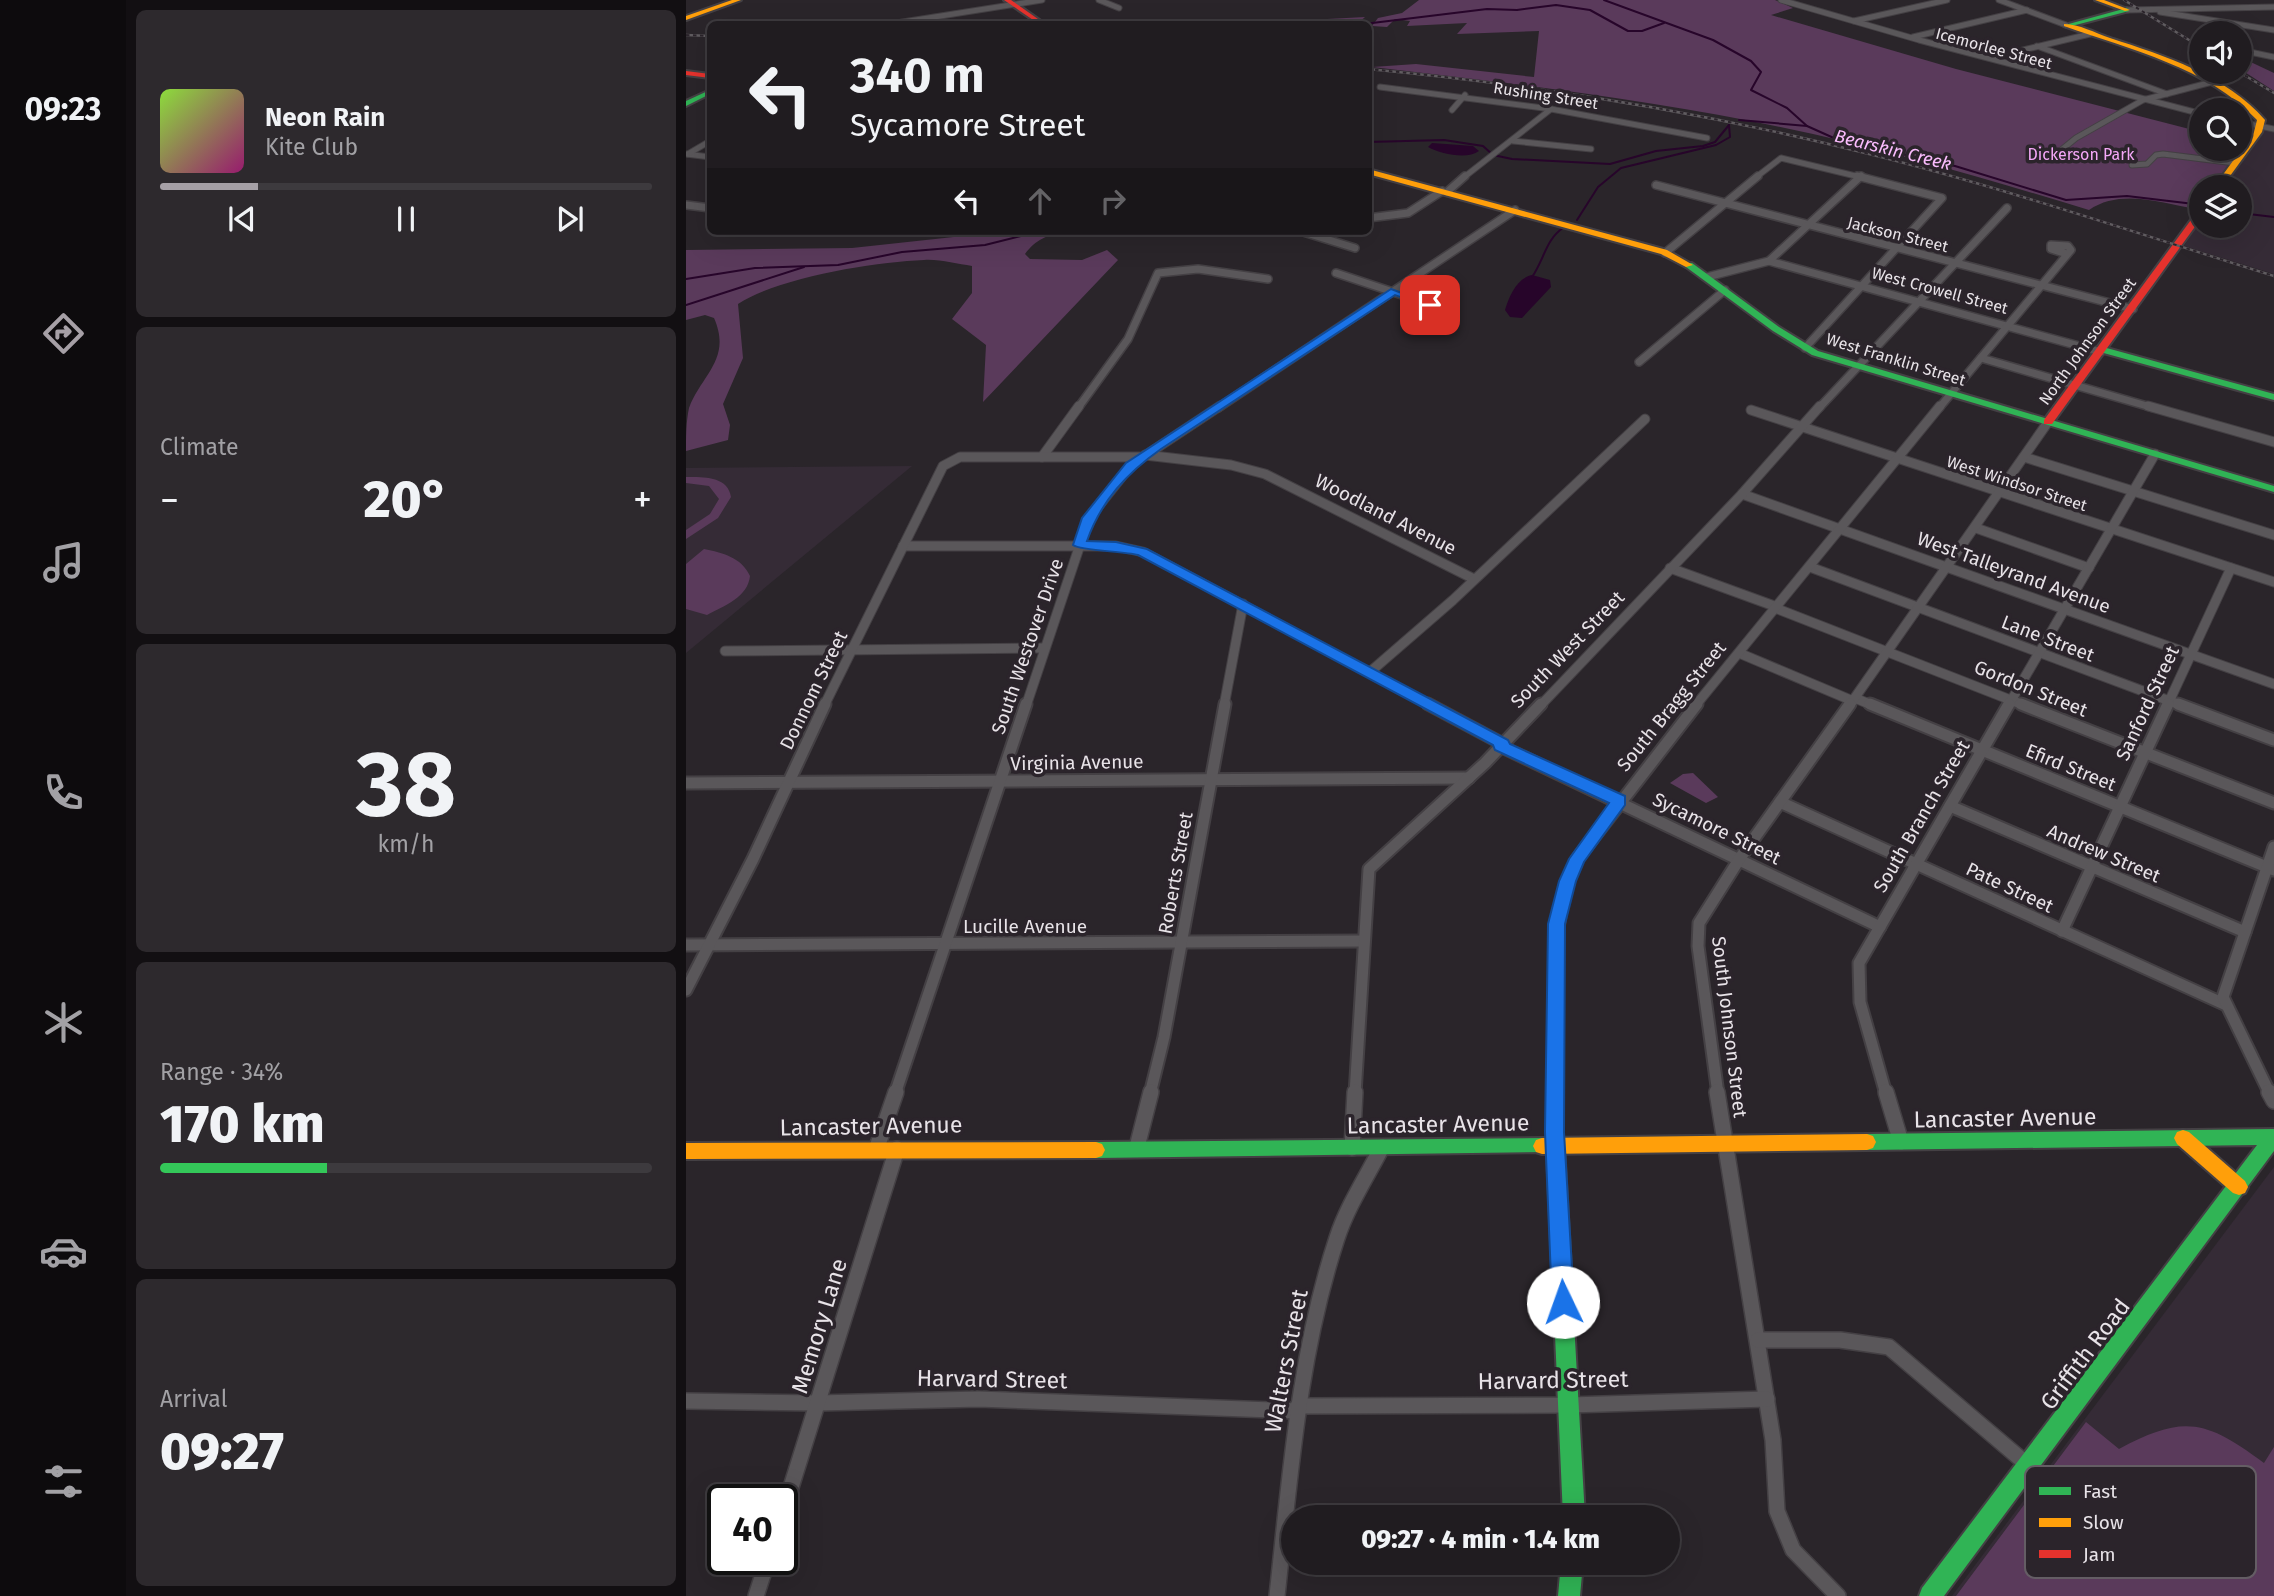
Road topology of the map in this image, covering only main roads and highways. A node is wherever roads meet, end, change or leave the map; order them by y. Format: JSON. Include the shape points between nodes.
{"nodes":[{"id":1,"x":738,"y":0,"type":"edge"},
{"id":2,"x":2098,"y":0,"type":"edge"},
{"id":3,"x":1014,"y":3,"type":"edge"},
{"id":4,"x":686,"y":18,"type":"edge"},
{"id":5,"x":1038,"y":21,"type":"edge"},
{"id":6,"x":686,"y":74,"type":"edge"},
{"id":7,"x":707,"y":76,"type":"edge"},
{"id":8,"x":707,"y":94,"type":"edge"},
{"id":9,"x":686,"y":104,"type":"edge"},
{"id":10,"x":2267,"y":128,"type":"edge"},
{"id":11,"x":1372,"y":173,"type":"edge"},
{"id":12,"x":2226,"y":175,"type":"edge"},
{"id":13,"x":2189,"y":229,"type":"edge"},
{"id":14,"x":2102,"y":351,"type":"junction"},
{"id":15,"x":2274,"y":397,"type":"edge"},
{"id":16,"x":2048,"y":422,"type":"junction"},
{"id":17,"x":2274,"y":489,"type":"edge"},
{"id":18,"x":2274,"y":1137,"type":"edge"},
{"id":19,"x":2183,"y":1138,"type":"junction"},
{"id":20,"x":1555,"y":1145,"type":"junction"},
{"id":21,"x":686,"y":1151,"type":"edge"},
{"id":22,"x":2239,"y":1187,"type":"junction"},
{"id":23,"x":2030,"y":1466,"type":"edge"},
{"id":24,"x":2025,"y":1472,"type":"edge"},
{"id":25,"x":1574,"y":1505,"type":"edge"},
{"id":26,"x":1571,"y":1575,"type":"edge"},
{"id":27,"x":1569,"y":1596,"type":"edge"},
{"id":28,"x":1930,"y":1596,"type":"edge"}],
"edges":[{"from":1,"to":4,"type":"main road"},
{"from":2,"to":10,"type":"main road","via":[[2127,10],[2066,25],[2216,81],[2231,90]]},
{"from":3,"to":5,"type":"main road"},
{"from":6,"to":7,"type":"main road"},
{"from":8,"to":9,"type":"main road"},
{"from":10,"to":12,"type":"main road"},
{"from":11,"to":16,"type":"main road","name":"West Franklin Street","via":[[1665,253],[1707,277],[1805,348]]},
{"from":13,"to":14,"type":"main road","name":"North Johnson Street"},
{"from":14,"to":15,"type":"main road","name":"West Crowell Street"},
{"from":14,"to":16,"type":"main road","name":"North Johnson Street"},
{"from":16,"to":17,"type":"main road","name":"West Franklin Street"},
{"from":18,"to":19,"type":"main road","name":"Lancaster Avenue"},
{"from":18,"to":22,"type":"main road","name":"Griffith Road"},
{"from":19,"to":20,"type":"main road","name":"Lancaster Avenue"},
{"from":19,"to":22,"type":"main road"},
{"from":20,"to":21,"type":"main road","name":"Lancaster Avenue"},
{"from":20,"to":25,"type":"main road","name":"South Bragg Street"},
{"from":22,"to":23,"type":"main road","name":"Griffith Road"},
{"from":24,"to":28,"type":"main road","name":"Griffith Road"},
{"from":26,"to":27,"type":"main road"}]}
